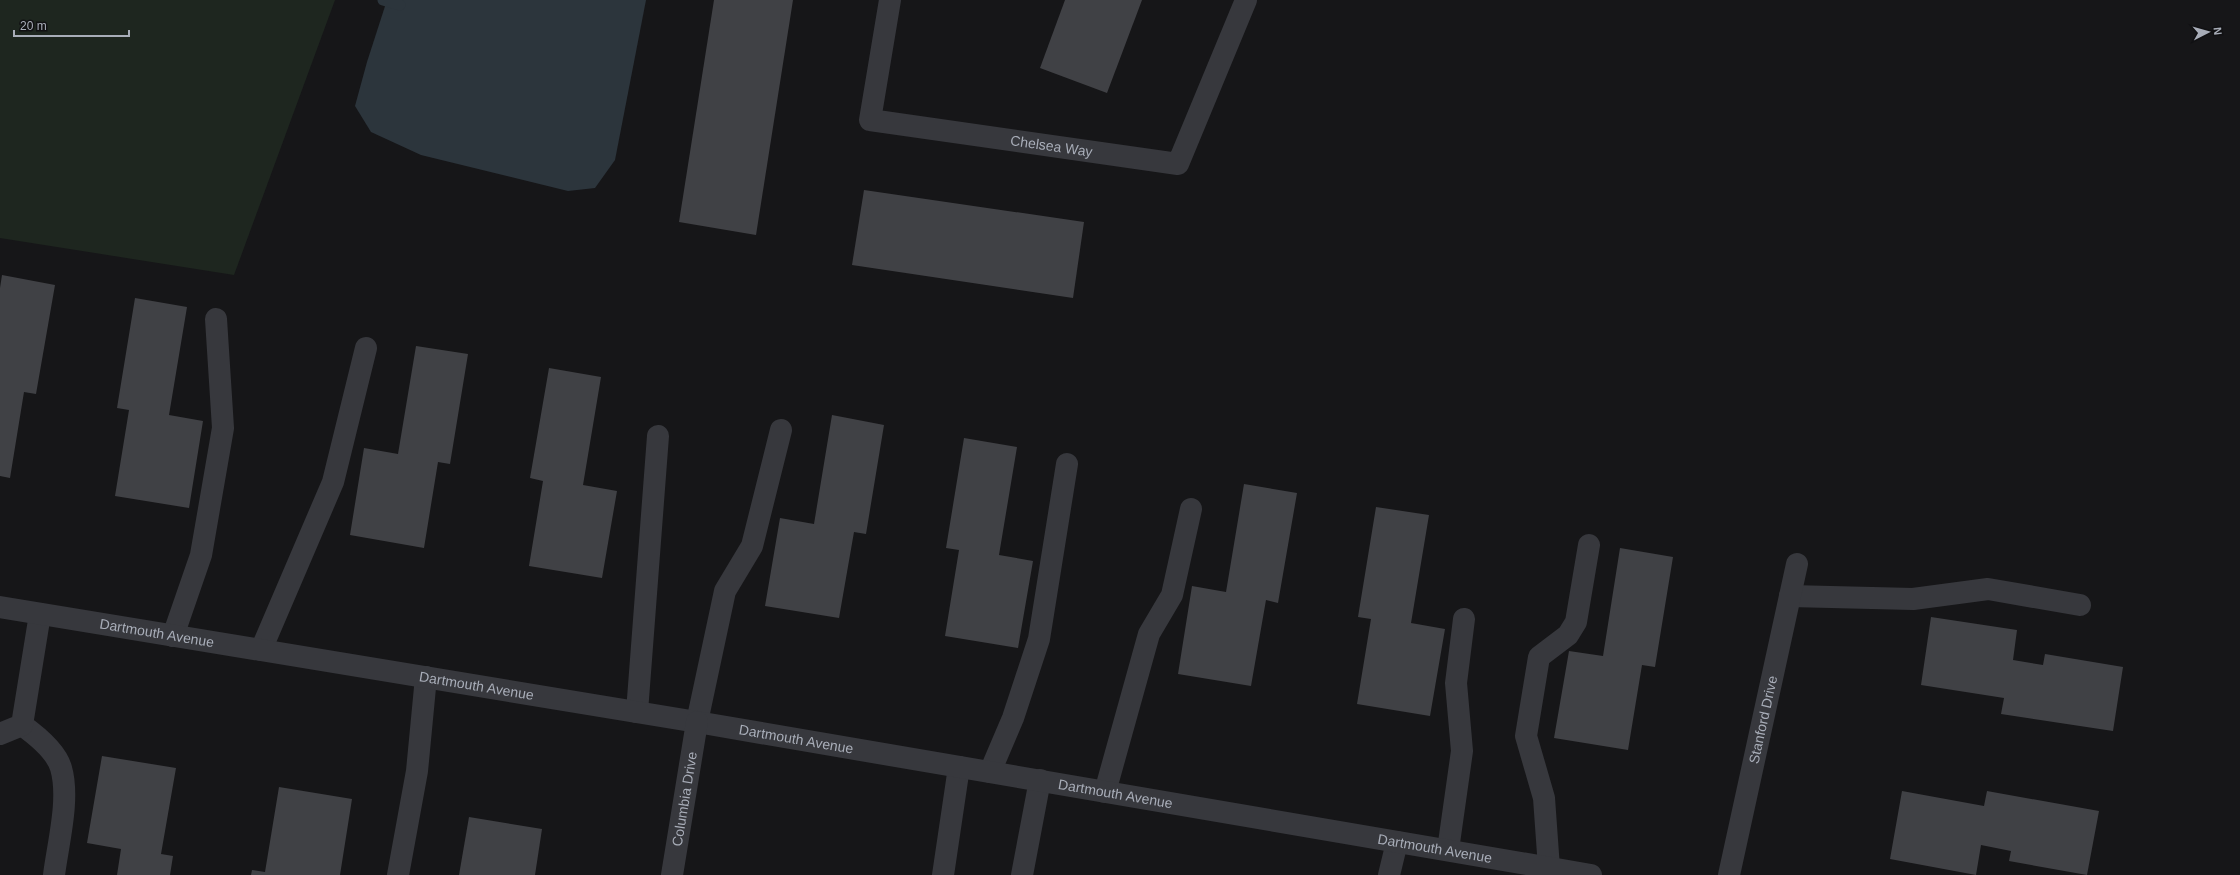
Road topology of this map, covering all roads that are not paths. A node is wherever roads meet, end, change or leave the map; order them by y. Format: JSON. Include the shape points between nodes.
{"nodes":[{"id":1,"x":890,"y":0,"type":"edge"},
{"id":2,"x":1246,"y":0,"type":"edge"},
{"id":3,"x":216,"y":319,"type":"dead end"},
{"id":4,"x":366,"y":348,"type":"dead end"},
{"id":5,"x":781,"y":430,"type":"dead end"},
{"id":6,"x":658,"y":436,"type":"dead end"},
{"id":7,"x":1067,"y":464,"type":"dead end"},
{"id":8,"x":1191,"y":509,"type":"dead end"},
{"id":9,"x":1589,"y":545,"type":"dead end"},
{"id":10,"x":1797,"y":564,"type":"dead end"},
{"id":11,"x":1790,"y":596,"type":"junction"},
{"id":12,"x":2080,"y":605,"type":"dead end"},
{"id":13,"x":0,"y":607,"type":"edge"},
{"id":14,"x":40,"y":614,"type":"junction"},
{"id":15,"x":1464,"y":619,"type":"dead end"},
{"id":16,"x":173,"y":636,"type":"junction"},
{"id":17,"x":261,"y":650,"type":"junction"},
{"id":18,"x":426,"y":677,"type":"junction"},
{"id":19,"x":637,"y":712,"type":"junction"},
{"id":20,"x":697,"y":722,"type":"junction"},
{"id":21,"x":22,"y":725,"type":"junction"},
{"id":22,"x":0,"y":734,"type":"edge"},
{"id":23,"x":959,"y":767,"type":"junction"},
{"id":24,"x":990,"y":772,"type":"junction"},
{"id":25,"x":1040,"y":780,"type":"junction"},
{"id":26,"x":1104,"y":792,"type":"junction"},
{"id":27,"x":1397,"y":842,"type":"junction"},
{"id":28,"x":1448,"y":850,"type":"junction"},
{"id":29,"x":1549,"y":868,"type":"junction"},
{"id":30,"x":54,"y":875,"type":"edge"},
{"id":31,"x":398,"y":875,"type":"edge"},
{"id":32,"x":672,"y":875,"type":"edge"},
{"id":33,"x":943,"y":875,"type":"edge"},
{"id":34,"x":1022,"y":875,"type":"edge"},
{"id":35,"x":1389,"y":875,"type":"edge"},
{"id":36,"x":1592,"y":875,"type":"edge"},
{"id":37,"x":1729,"y":875,"type":"edge"}],
"edges":[{"from":1,"to":2,"type":"street","name":"Chelsea Way","via":[[870,120],[1178,164]]},
{"from":3,"to":16,"type":"street","via":[[223,428],[201,555]]},
{"from":4,"to":17,"type":"street","via":[[333,482]]},
{"from":5,"to":20,"type":"street","name":"Columbia Drive","via":[[752,546],[725,591]]},
{"from":6,"to":19,"type":"street"},
{"from":7,"to":24,"type":"street","via":[[1038,639],[1013,718]]},
{"from":8,"to":26,"type":"street","via":[[1172,595],[1149,634]]},
{"from":9,"to":29,"type":"street","via":[[1576,622],[1568,635],[1539,657],[1526,736],[1544,798]]},
{"from":10,"to":11,"type":"street","name":"Stanford Drive"},
{"from":11,"to":12,"type":"street","via":[[1913,599],[1988,589]]},
{"from":11,"to":37,"type":"street","name":"Stanford Drive"},
{"from":13,"to":14,"type":"street","name":"Dartmouth Avenue"},
{"from":14,"to":16,"type":"street","name":"Dartmouth Avenue"},
{"from":14,"to":21,"type":"street"},
{"from":15,"to":28,"type":"street","via":[[1456,683],[1462,751]]},
{"from":16,"to":17,"type":"street","name":"Dartmouth Avenue"},
{"from":17,"to":18,"type":"street","name":"Dartmouth Avenue"},
{"from":18,"to":19,"type":"street","name":"Dartmouth Avenue"},
{"from":18,"to":31,"type":"street","via":[[418,771]]},
{"from":19,"to":20,"type":"street","name":"Dartmouth Avenue"},
{"from":20,"to":23,"type":"street","name":"Dartmouth Avenue"},
{"from":20,"to":32,"type":"street","name":"Columbia Drive"},
{"from":21,"to":22,"type":"street"},
{"from":21,"to":30,"type":"street","via":[[43,741],[61,767],[64,799]]},
{"from":23,"to":24,"type":"street","name":"Dartmouth Avenue"},
{"from":23,"to":33,"type":"street"},
{"from":24,"to":25,"type":"street","name":"Dartmouth Avenue"},
{"from":25,"to":26,"type":"street","name":"Dartmouth Avenue"},
{"from":25,"to":34,"type":"street"},
{"from":26,"to":27,"type":"street","name":"Dartmouth Avenue"},
{"from":27,"to":28,"type":"street","name":"Dartmouth Avenue"},
{"from":27,"to":35,"type":"street"},
{"from":28,"to":29,"type":"street","name":"Dartmouth Avenue"},
{"from":29,"to":36,"type":"street","name":"Dartmouth Avenue"}]}
